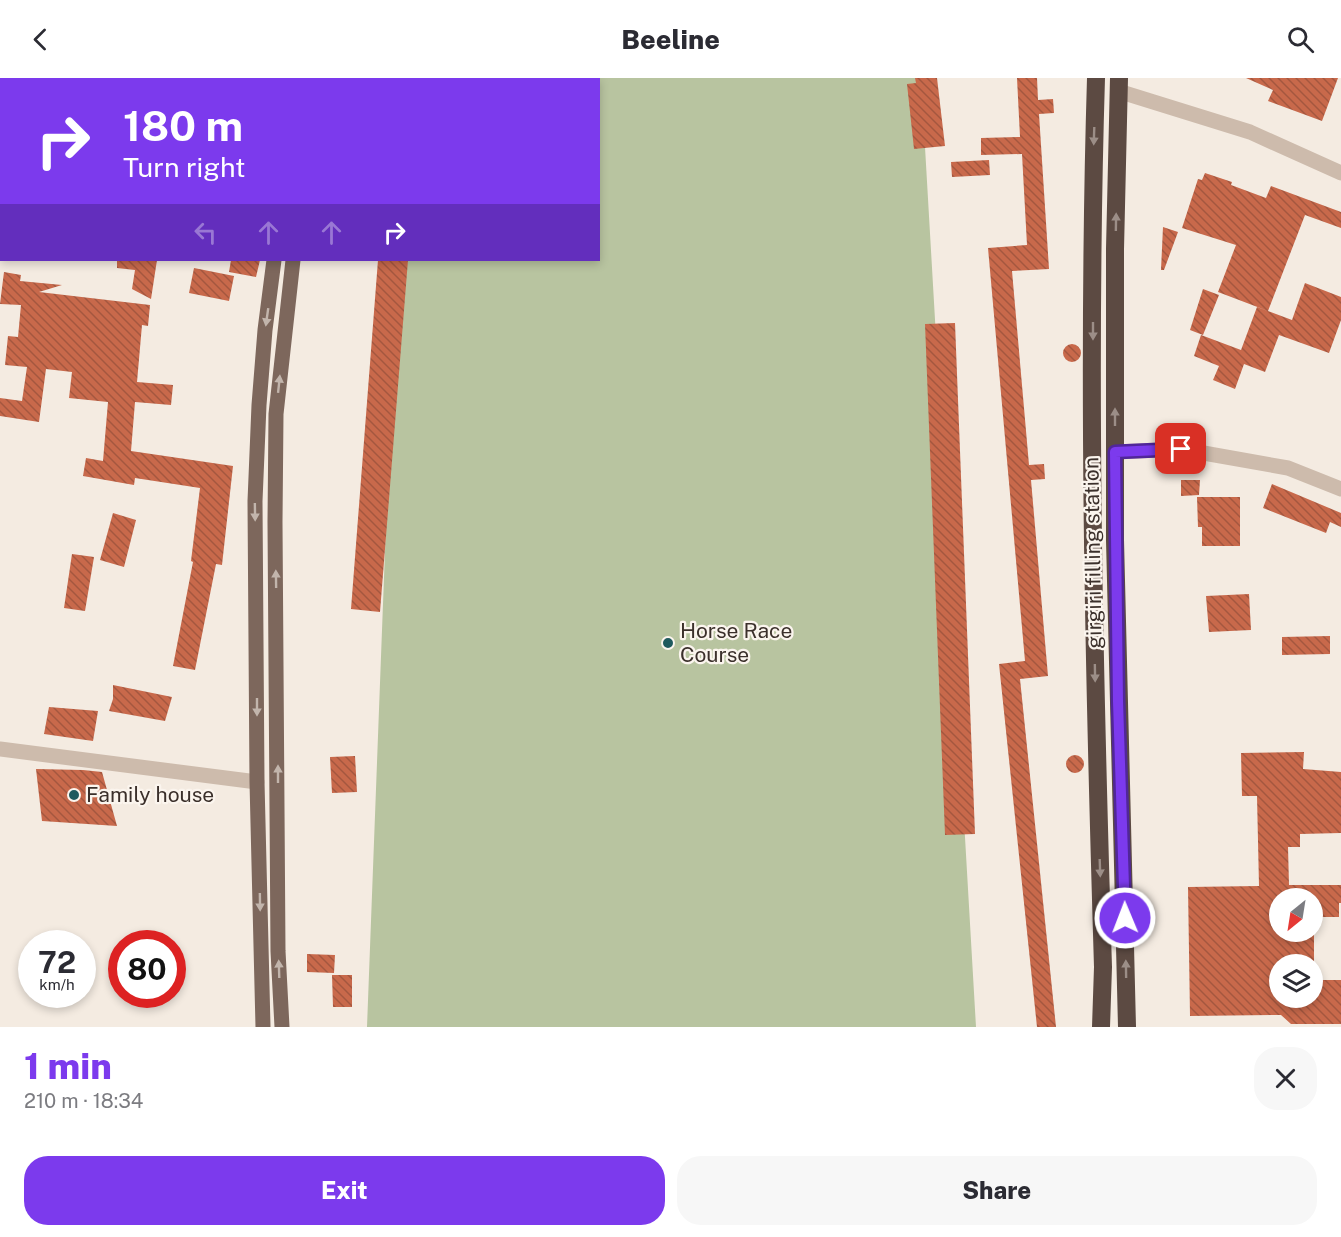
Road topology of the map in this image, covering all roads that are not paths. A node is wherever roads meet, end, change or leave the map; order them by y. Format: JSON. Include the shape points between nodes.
{"nodes":[{"id":1,"x":1096,"y":78,"type":"edge"},
{"id":2,"x":1118,"y":84,"type":"edge"},
{"id":3,"x":1341,"y":173,"type":"edge"},
{"id":4,"x":274,"y":261,"type":"edge"},
{"id":5,"x":293,"y":261,"type":"edge"},
{"id":6,"x":1115,"y":452,"type":"junction"},
{"id":7,"x":1341,"y":489,"type":"edge"},
{"id":8,"x":0,"y":749,"type":"edge"},
{"id":9,"x":257,"y":782,"type":"junction"},
{"id":10,"x":263,"y":1027,"type":"edge"},
{"id":11,"x":282,"y":1027,"type":"edge"},
{"id":12,"x":1101,"y":1027,"type":"edge"},
{"id":13,"x":1127,"y":1027,"type":"edge"}],
"edges":[{"from":1,"to":12,"type":"highway","one_way":true,"via":[[1093,559],[1103,967]]},
{"from":2,"to":3,"type":"street","via":[[1250,132]]},
{"from":6,"to":2,"type":"highway","name":"girgiri filling station","one_way":true},
{"from":4,"to":9,"type":"main road","one_way":true,"via":[[259,405],[255,501]]},
{"from":11,"to":5,"type":"main road","one_way":true,"via":[[278,951],[276,414]]},
{"from":6,"to":7,"type":"street","via":[[1181,449],[1288,468]]},
{"from":13,"to":6,"type":"highway","name":"girgiri filling station","one_way":true},
{"from":8,"to":9,"type":"street"},
{"from":9,"to":10,"type":"main road","one_way":true}]}
